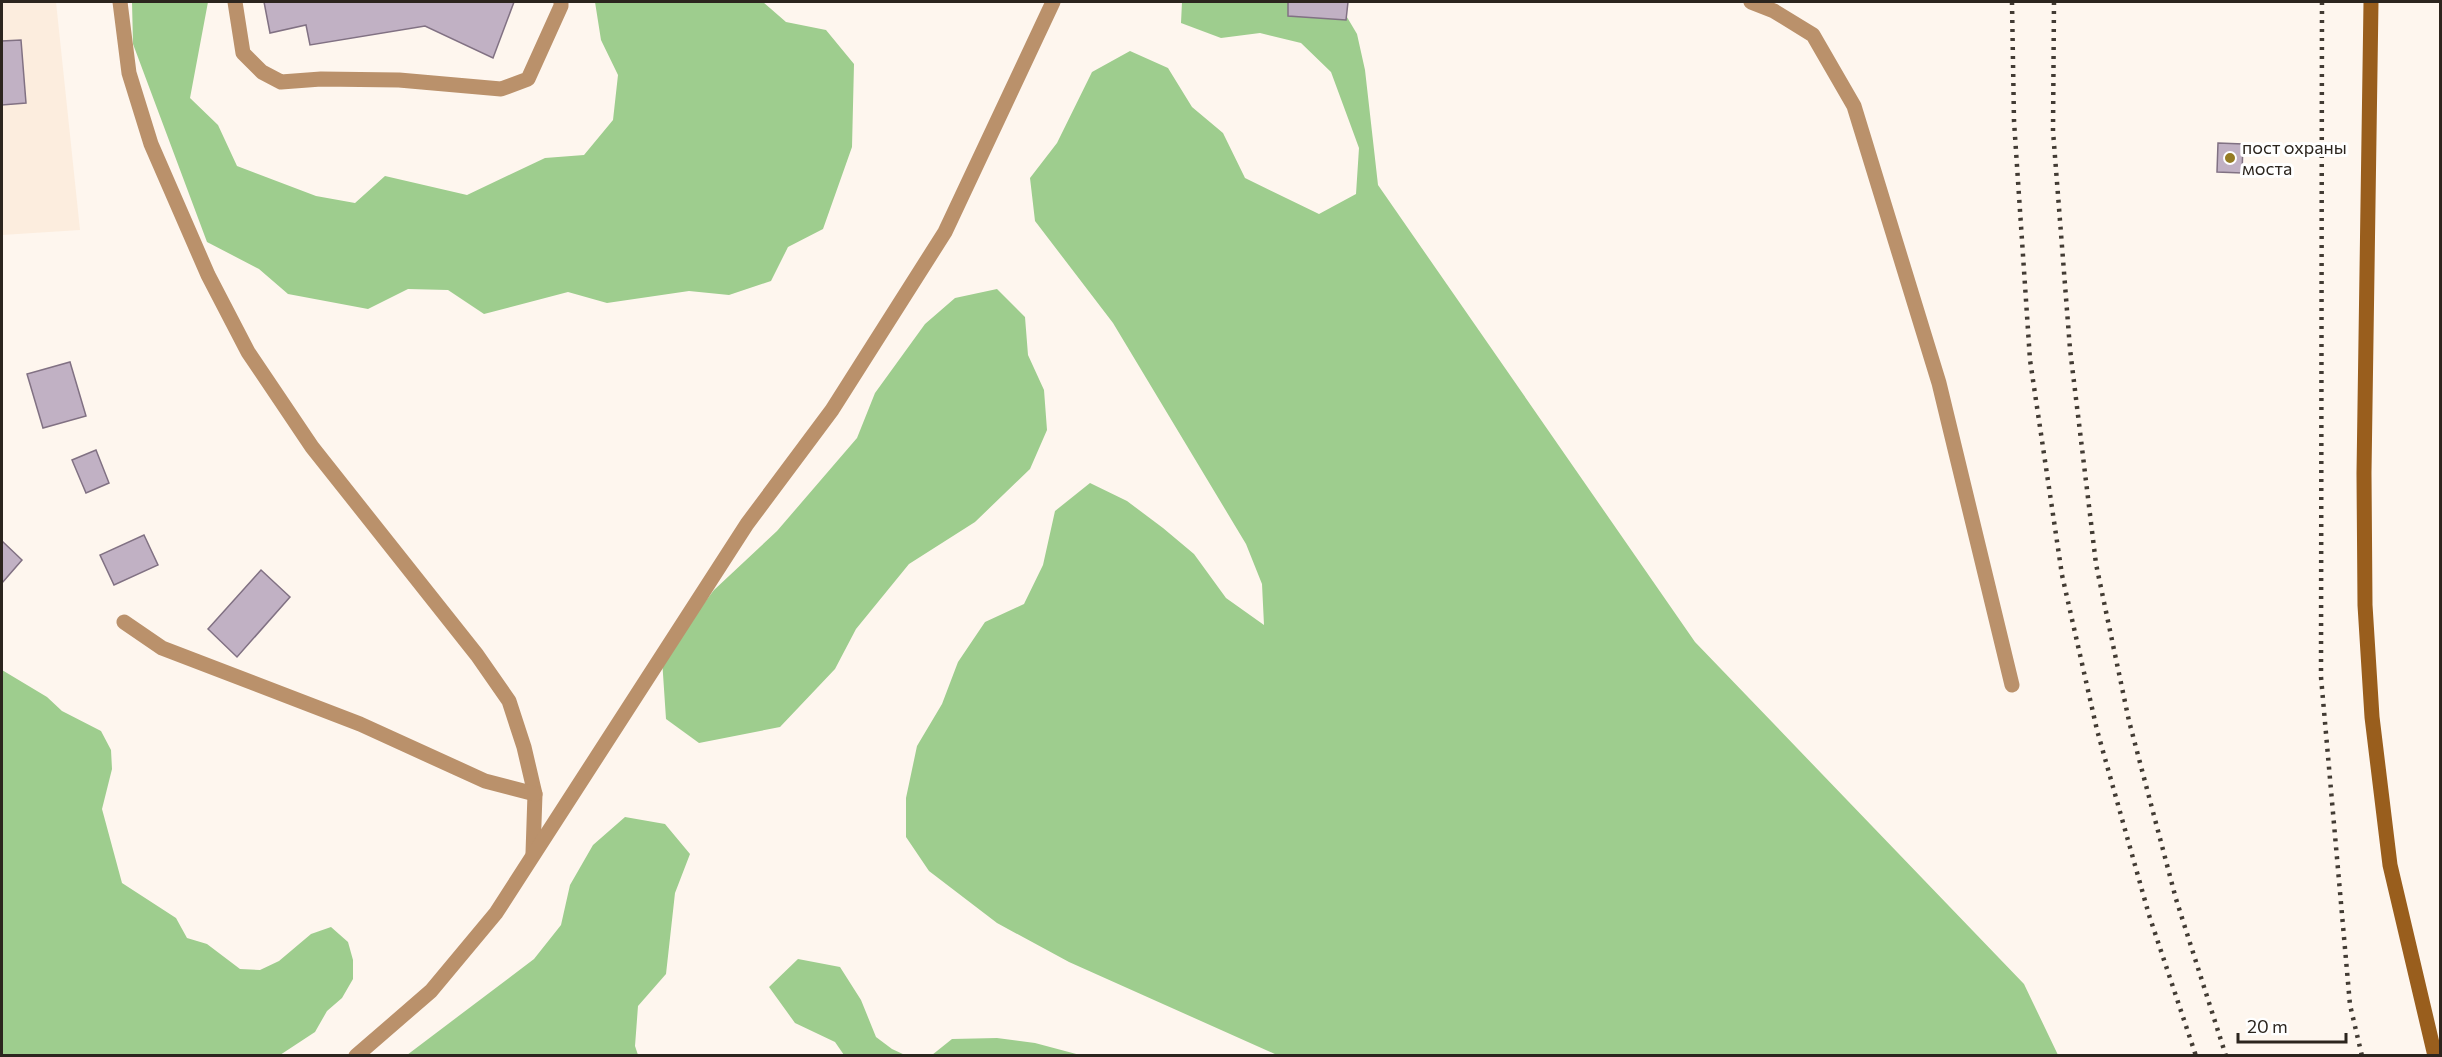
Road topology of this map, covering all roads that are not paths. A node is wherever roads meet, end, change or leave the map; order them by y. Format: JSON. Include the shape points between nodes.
{"nodes":[{"id":1,"x":120,"y":2,"type":"edge"},
{"id":2,"x":235,"y":2,"type":"edge"},
{"id":3,"x":561,"y":2,"type":"edge"},
{"id":4,"x":1053,"y":2,"type":"edge"},
{"id":5,"x":1751,"y":2,"type":"edge"},
{"id":6,"x":2371,"y":2,"type":"edge"},
{"id":7,"x":124,"y":622,"type":"dead end"},
{"id":8,"x":2012,"y":685,"type":"dead end"},
{"id":9,"x":535,"y":794,"type":"junction"},
{"id":10,"x":533,"y":853,"type":"junction"},
{"id":11,"x":356,"y":1056,"type":"edge"},
{"id":12,"x":2435,"y":1056,"type":"edge"}],
"edges":[{"from":1,"to":9,"type":"lane","via":[[129,73],[151,144],[208,275],[243,342],[312,447],[509,701]]},
{"from":2,"to":3,"type":"lane","via":[[243,53],[262,72],[281,82],[399,80],[501,89],[528,79]]},
{"from":4,"to":10,"type":"lane","via":[[945,232],[832,410],[747,524]]},
{"from":5,"to":8,"type":"lane","via":[[1813,35],[1854,106],[1940,383]]},
{"from":6,"to":12,"type":"main road","via":[[2365,605],[2372,717],[2390,865]]},
{"from":7,"to":9,"type":"lane","via":[[162,648],[360,724],[485,781]]},
{"from":9,"to":10,"type":"lane"},
{"from":10,"to":11,"type":"lane","via":[[496,913],[431,991]]}]}
